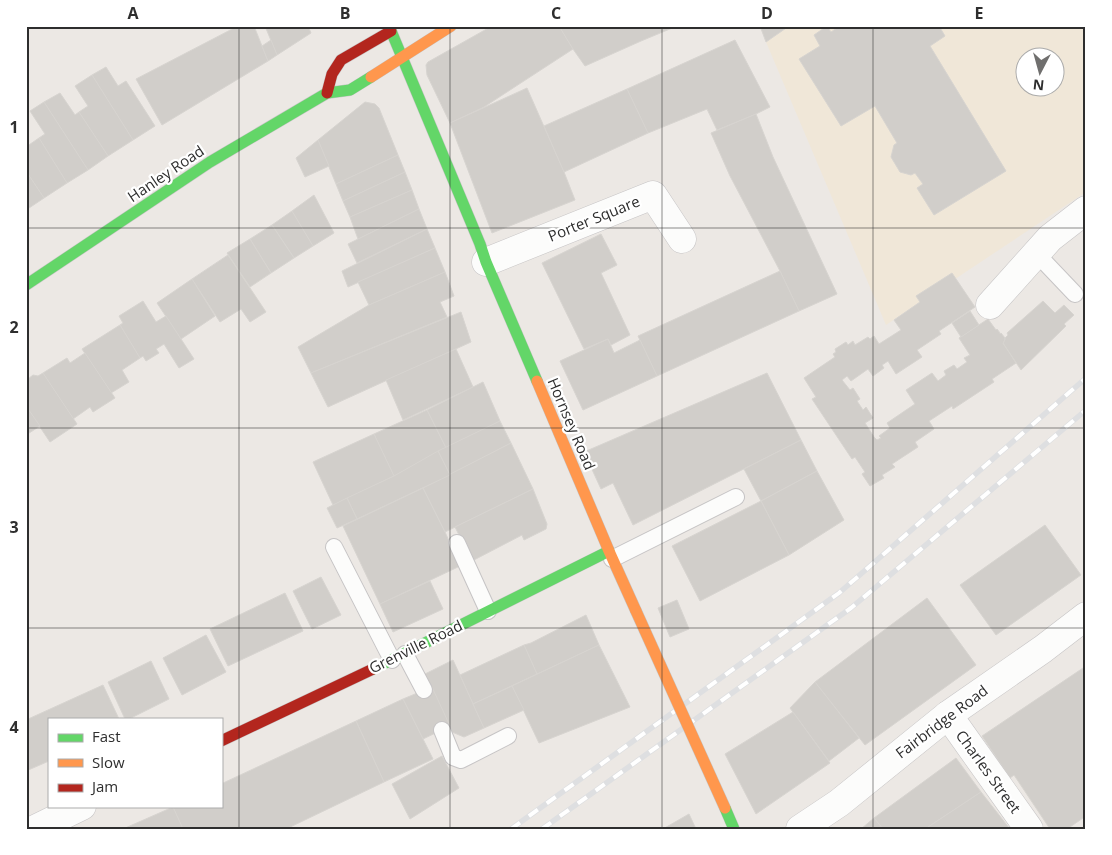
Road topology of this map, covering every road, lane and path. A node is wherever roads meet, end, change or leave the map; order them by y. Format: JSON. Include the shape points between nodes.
{"nodes":[{"id":1,"x":452,"y":26,"type":"edge"},
{"id":2,"x":390,"y":29,"type":"edge"},
{"id":3,"x":403,"y":58,"type":"junction"},
{"id":4,"x":327,"y":94,"type":"junction"},
{"id":5,"x":1086,"y":210,"type":"edge"},
{"id":6,"x":682,"y":239,"type":"dead end"},
{"id":7,"x":1036,"y":253,"type":"junction"},
{"id":8,"x":486,"y":262,"type":"junction"},
{"id":9,"x":26,"y":285,"type":"edge"},
{"id":10,"x":1075,"y":294,"type":"dead end"},
{"id":11,"x":990,"y":305,"type":"dead end"},
{"id":12,"x":736,"y":498,"type":"dead end"},
{"id":13,"x":457,"y":543,"type":"dead end"},
{"id":14,"x":334,"y":547,"type":"dead end"},
{"id":15,"x":610,"y":555,"type":"junction"},
{"id":16,"x":488,"y":611,"type":"junction"},
{"id":17,"x":1086,"y":616,"type":"edge"},
{"id":18,"x":398,"y":657,"type":"junction"},
{"id":19,"x":424,"y":690,"type":"dead end"},
{"id":20,"x":948,"y":715,"type":"junction"},
{"id":21,"x":442,"y":730,"type":"dead end"},
{"id":22,"x":508,"y":736,"type":"dead end"},
{"id":23,"x":222,"y":740,"type":"edge"},
{"id":24,"x":74,"y":816,"type":"edge"},
{"id":25,"x":35,"y":829,"type":"edge"},
{"id":26,"x":734,"y":829,"type":"edge"},
{"id":27,"x":800,"y":829,"type":"edge"},
{"id":28,"x":1029,"y":829,"type":"edge"}],
"edges":[{"from":1,"to":3,"type":"street","name":"Hanley Road"},
{"from":2,"to":3,"type":"street","name":"Hornsey Road"},
{"from":2,"to":4,"type":"street","via":[[341,60],[332,74]]},
{"from":3,"to":4,"type":"street","name":"Hanley Road","via":[[350,90]]},
{"from":3,"to":8,"type":"street","name":"Hornsey Road"},
{"from":4,"to":9,"type":"street","name":"Hanley Road","via":[[210,162]]},
{"from":5,"to":7,"type":"street"},
{"from":6,"to":8,"type":"street","name":"Porter Square","via":[[653,195]]},
{"from":7,"to":10,"type":"lane"},
{"from":7,"to":11,"type":"street"},
{"from":8,"to":15,"type":"street","name":"Hornsey Road"},
{"from":12,"to":15,"type":"lane"},
{"from":13,"to":16,"type":"lane"},
{"from":14,"to":18,"type":"lane"},
{"from":15,"to":16,"type":"street","name":"Grenville Road"},
{"from":15,"to":26,"type":"street","name":"Hornsey Road","bridge":true},
{"from":16,"to":18,"type":"street","name":"Grenville Road"},
{"from":17,"to":20,"type":"street","name":"Fairbridge Road"},
{"from":18,"to":19,"type":"lane"},
{"from":18,"to":23,"type":"street","name":"Grenville Road"},
{"from":20,"to":27,"type":"street","name":"Fairbridge Road","via":[[838,804]]},
{"from":20,"to":28,"type":"street","name":"Charles Street"},
{"from":21,"to":22,"type":"lane","via":[[454,757],[461,760]]},
{"from":24,"to":25,"type":"street"}]}
